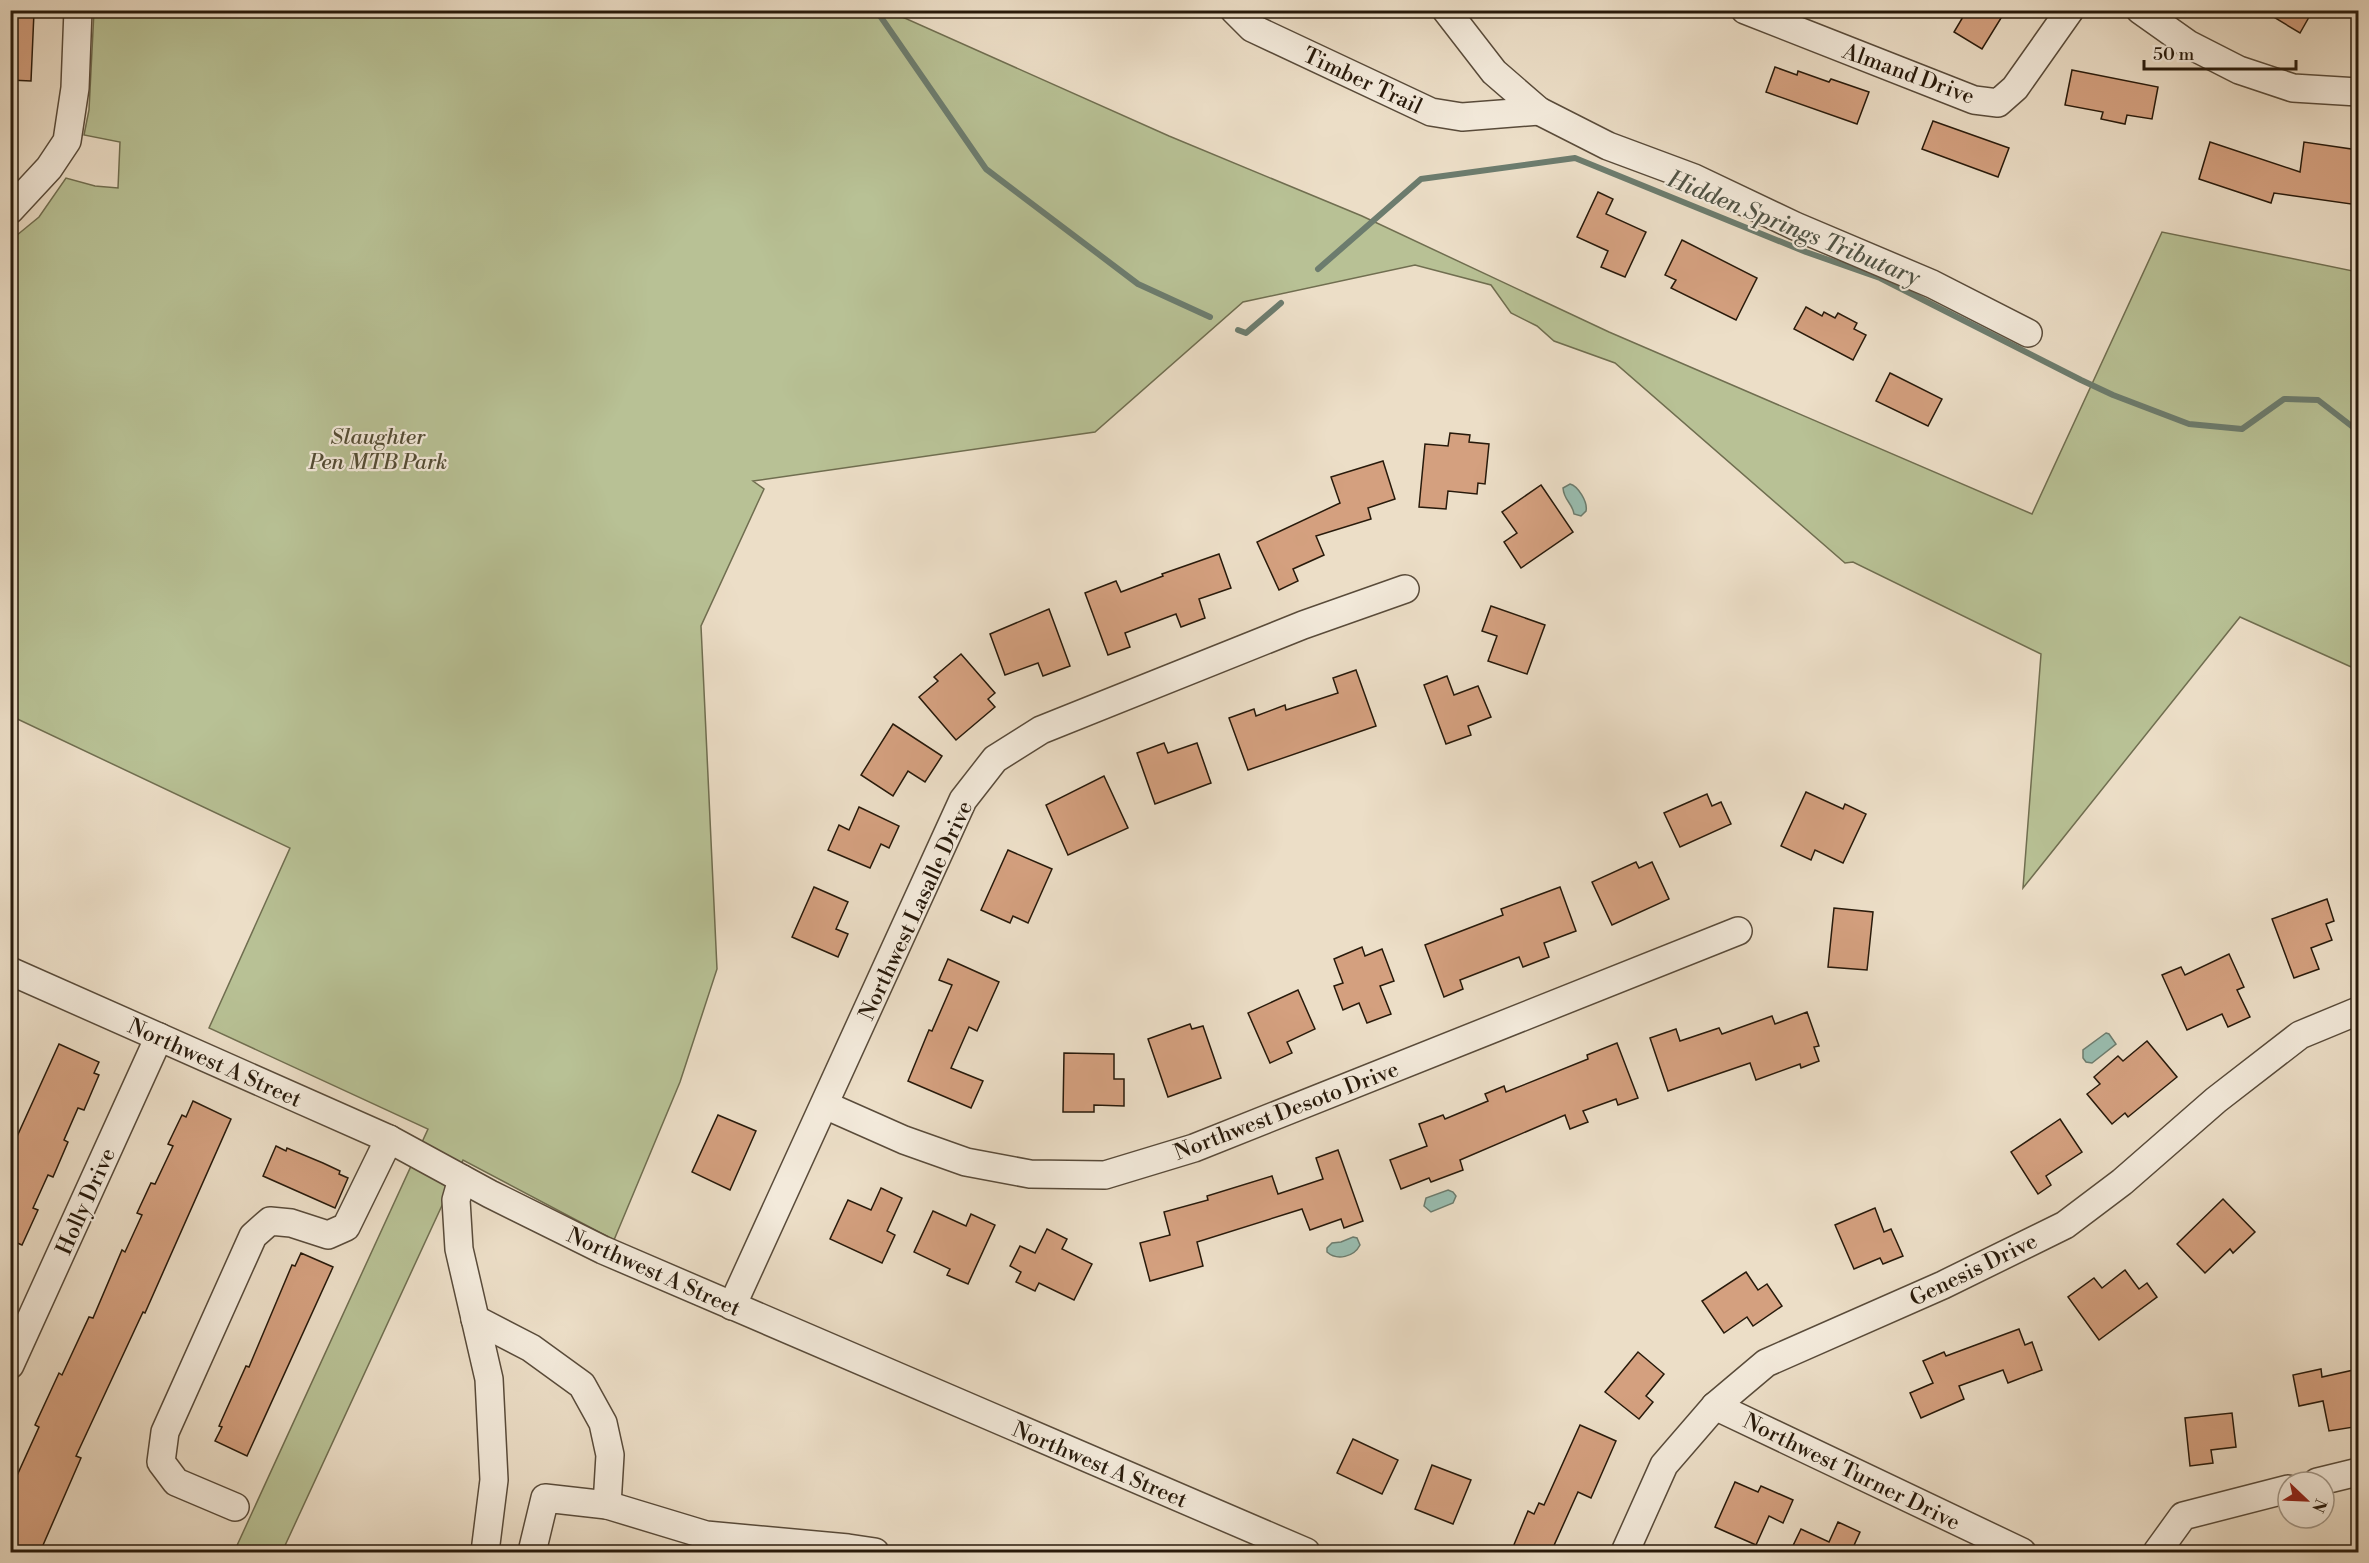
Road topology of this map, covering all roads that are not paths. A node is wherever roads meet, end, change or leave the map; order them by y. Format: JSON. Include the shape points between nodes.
{"nodes":[{"id":1,"x":78,"y":10,"type":"edge"},
{"id":2,"x":1234,"y":10,"type":"edge"},
{"id":3,"x":1446,"y":10,"type":"edge"},
{"id":4,"x":1745,"y":10,"type":"edge"},
{"id":5,"x":2070,"y":10,"type":"edge"},
{"id":6,"x":2140,"y":10,"type":"edge"},
{"id":7,"x":2358,"y":92,"type":"edge"},
{"id":8,"x":1539,"y":111,"type":"junction"},
{"id":9,"x":10,"y":210,"type":"edge"},
{"id":10,"x":2028,"y":333,"type":"dead end"},
{"id":11,"x":1405,"y":589,"type":"dead end"},
{"id":12,"x":1738,"y":931,"type":"dead end"},
{"id":13,"x":10,"y":970,"type":"edge"},
{"id":14,"x":2358,"y":1011,"type":"edge"},
{"id":15,"x":159,"y":1037,"type":"junction"},
{"id":16,"x":825,"y":1105,"type":"junction"},
{"id":17,"x":389,"y":1139,"type":"junction"},
{"id":18,"x":462,"y":1179,"type":"junction"},
{"id":19,"x":732,"y":1306,"type":"junction"},
{"id":20,"x":475,"y":1320,"type":"junction"},
{"id":21,"x":10,"y":1365,"type":"edge"},
{"id":22,"x":1715,"y":1406,"type":"junction"},
{"id":23,"x":2358,"y":1472,"type":"edge"},
{"id":24,"x":2336,"y":1477,"type":"edge"},
{"id":25,"x":2276,"y":1492,"type":"edge"},
{"id":26,"x":607,"y":1505,"type":"junction"},
{"id":27,"x":235,"y":1507,"type":"dead end"},
{"id":28,"x":746,"y":1545,"type":"edge"},
{"id":29,"x":485,"y":1552,"type":"edge"},
{"id":30,"x":532,"y":1552,"type":"edge"},
{"id":31,"x":875,"y":1552,"type":"edge"},
{"id":32,"x":1306,"y":1552,"type":"edge"},
{"id":33,"x":1625,"y":1552,"type":"edge"},
{"id":34,"x":2022,"y":1552,"type":"edge"},
{"id":35,"x":2157,"y":1552,"type":"edge"}],
"edges":[{"from":1,"to":9,"type":"street","via":[[75,88],[67,141],[49,168]]},
{"from":2,"to":8,"type":"street","name":"Timber Trail","via":[[1252,28],[1431,112],[1462,117]]},
{"from":3,"to":8,"type":"street","via":[[1494,72]]},
{"from":4,"to":5,"type":"street","name":"Almand Drive","via":[[1974,99],[1998,104],[2015,88]]},
{"from":6,"to":7,"type":"street","via":[[2188,44],[2239,70],[2293,88]]},
{"from":8,"to":10,"type":"street","via":[[1608,146],[1694,178],[1932,284]]},
{"from":11,"to":16,"type":"street","name":"Northwest Lasalle Drive","via":[[1303,625],[1041,730],[995,759],[963,800]]},
{"from":12,"to":16,"type":"street","name":"Northwest Desoto Drive","via":[[1194,1148],[1105,1175],[1030,1174],[966,1162]]},
{"from":13,"to":15,"type":"street","name":"Northwest A Street"},
{"from":14,"to":22,"type":"street","name":"Genesis Drive","via":[[2300,1035],[2065,1225],[1943,1285],[1766,1363]]},
{"from":15,"to":17,"type":"street","name":"Northwest A Street"},
{"from":15,"to":21,"type":"street","name":"Holly Drive"},
{"from":16,"to":19,"type":"street","name":"Northwest Lasalle Drive"},
{"from":17,"to":18,"type":"street","name":"Northwest A Street"},
{"from":17,"to":27,"type":"street","via":[[346,1227],[328,1236],[291,1222],[270,1221],[254,1236],[165,1432],[161,1462],[176,1482]]},
{"from":18,"to":19,"type":"street","name":"Northwest A Street","via":[[603,1250]]},
{"from":18,"to":20,"type":"street","via":[[456,1200],[459,1249]]},
{"from":19,"to":32,"type":"street","name":"Northwest A Street"},
{"from":20,"to":26,"type":"street","via":[[531,1348],[582,1385],[603,1423],[610,1455]]},
{"from":20,"to":29,"type":"street","via":[[489,1379],[494,1480]]},
{"from":22,"to":33,"type":"street","name":"Genesis Drive","via":[[1664,1465]]},
{"from":22,"to":34,"type":"street","name":"Northwest Turner Drive"},
{"from":23,"to":24,"type":"street"},
{"from":25,"to":35,"type":"street","via":[[2183,1516]]},
{"from":26,"to":28,"type":"street"},
{"from":26,"to":30,"type":"street","via":[[545,1498]]},
{"from":28,"to":31,"type":"street"}]}
